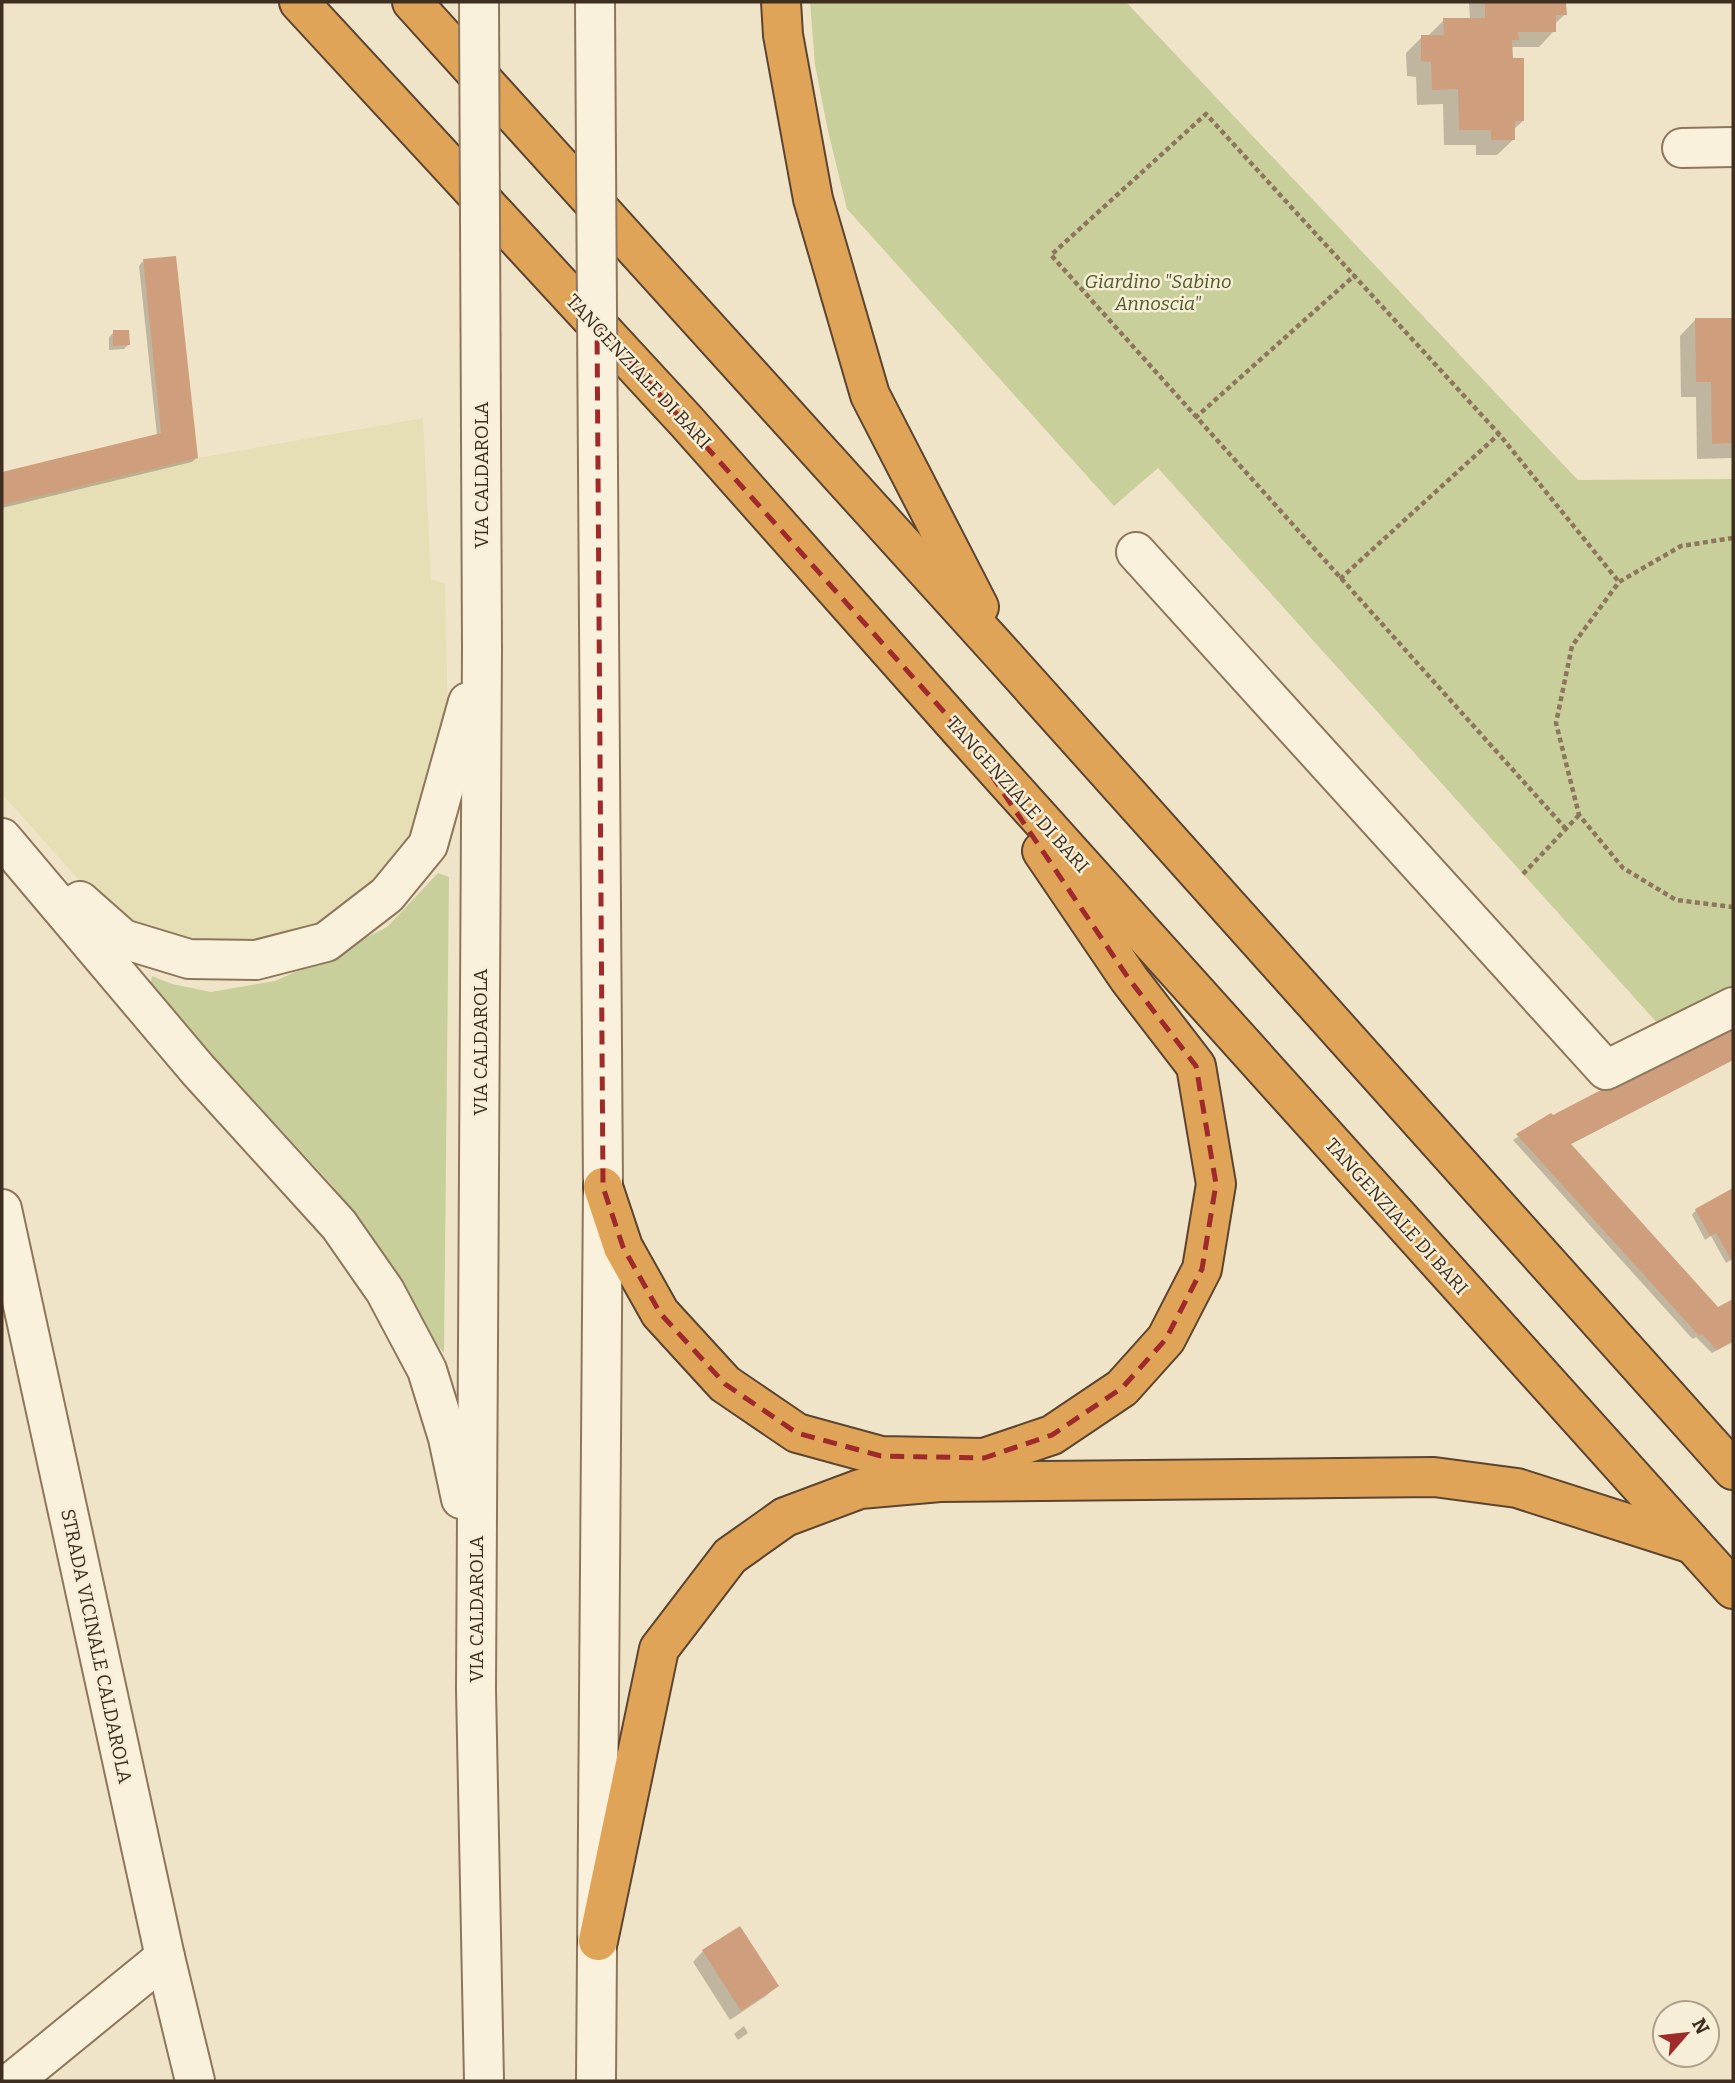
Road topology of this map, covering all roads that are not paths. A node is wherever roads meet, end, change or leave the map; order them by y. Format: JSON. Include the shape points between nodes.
{"nodes":[{"id":1,"x":299,"y":2,"type":"edge"},
{"id":2,"x":412,"y":2,"type":"edge"},
{"id":3,"x":479,"y":2,"type":"edge"},
{"id":4,"x":595,"y":2,"type":"edge"},
{"id":5,"x":781,"y":2,"type":"edge"},
{"id":6,"x":1733,"y":147,"type":"edge"},
{"id":7,"x":1682,"y":148,"type":"dead end"},
{"id":8,"x":1136,"y":552,"type":"dead end"},
{"id":9,"x":482,"y":649,"type":"junction"},
{"id":10,"x":1004,"y":656,"type":"junction"},
{"id":11,"x":963,"y":733,"type":"junction"},
{"id":12,"x":2,"y":836,"type":"edge"},
{"id":13,"x":1733,"y":1007,"type":"edge"},
{"id":14,"x":603,"y":1187,"type":"junction"},
{"id":15,"x":2,"y":1209,"type":"edge"},
{"id":16,"x":1733,"y":1470,"type":"edge"},
{"id":17,"x":1691,"y":1543,"type":"junction"},
{"id":18,"x":1733,"y":1589,"type":"edge"},
{"id":19,"x":476,"y":1689,"type":"junction"},
{"id":20,"x":598,"y":1941,"type":"junction"},
{"id":21,"x":165,"y":1957,"type":"junction"},
{"id":22,"x":13,"y":2081,"type":"edge"},
{"id":23,"x":195,"y":2081,"type":"edge"},
{"id":24,"x":484,"y":2081,"type":"edge"},
{"id":25,"x":596,"y":2081,"type":"edge"}],
"edges":[{"from":1,"to":11,"type":"highway","name":"TANGENZIALE DI BARI","via":[[686,421]]},
{"from":2,"to":10,"type":"highway"},
{"from":3,"to":9,"type":"street","name":"VIA CALDAROLA","bridge":true},
{"from":4,"to":14,"type":"street","bridge":true},
{"from":5,"to":10,"type":"highway","via":[[813,199],[870,395]]},
{"from":6,"to":7,"type":"street"},
{"from":8,"to":13,"type":"street","via":[[1606,1070]]},
{"from":9,"to":12,"type":"street","via":[[428,845],[387,895],[326,942],[242,960],[189,959],[123,939]]},
{"from":9,"to":19,"type":"street","name":"VIA CALDAROLA"},
{"from":10,"to":16,"type":"highway"},
{"from":11,"to":14,"type":"highway","via":[[1129,979],[1196,1066],[1216,1184],[1202,1269],[1166,1339],[1122,1388],[1052,1435],[984,1458],[869,1453],[797,1433],[725,1384],[660,1313],[623,1247]]},
{"from":11,"to":17,"type":"highway","name":"TANGENZIALE DI BARI"},
{"from":12,"to":19,"type":"street","via":[[198,1070],[339,1225],[385,1291],[427,1370],[451,1451],[462,1503]]},
{"from":14,"to":20,"type":"street"},
{"from":15,"to":21,"type":"street","name":"STRADA VICINALE CALDAROLA"},
{"from":17,"to":18,"type":"highway","name":"TANGENZIALE DI BARI"},
{"from":17,"to":20,"type":"highway","via":[[1517,1488],[1434,1477],[940,1482],[860,1489],[785,1517],[730,1556],[659,1649]]},
{"from":19,"to":24,"type":"street","name":"VIA CALDAROLA"},
{"from":20,"to":25,"type":"street"},
{"from":21,"to":22,"type":"street"},
{"from":21,"to":23,"type":"street","name":"STRADA VICINALE CALDAROLA"}]}
